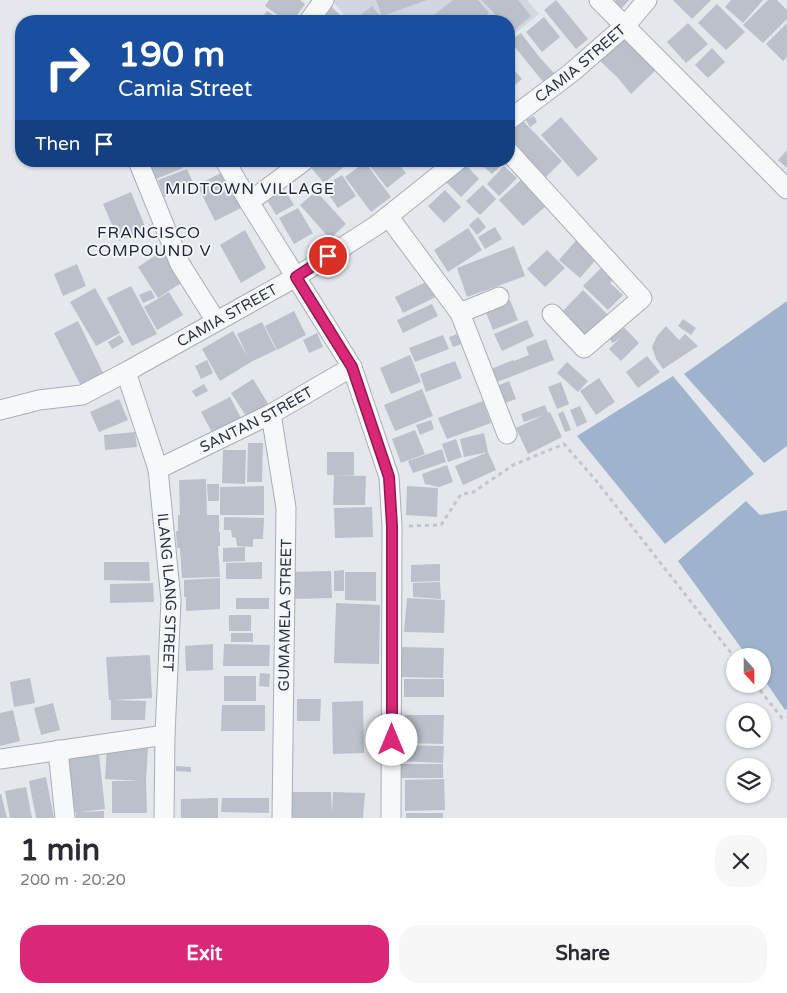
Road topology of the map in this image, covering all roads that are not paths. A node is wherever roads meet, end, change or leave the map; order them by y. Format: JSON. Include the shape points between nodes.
{"nodes":[{"id":1,"x":324,"y":0,"type":"edge"},
{"id":2,"x":599,"y":0,"type":"edge"},
{"id":3,"x":648,"y":0,"type":"edge"},
{"id":4,"x":313,"y":15,"type":"edge"},
{"id":5,"x":625,"y":26,"type":"junction"},
{"id":6,"x":515,"y":115,"type":"edge"},
{"id":7,"x":515,"y":159,"type":"edge"},
{"id":8,"x":140,"y":167,"type":"edge"},
{"id":9,"x":229,"y":167,"type":"edge"},
{"id":10,"x":296,"y":167,"type":"edge"},
{"id":11,"x":449,"y":167,"type":"edge"},
{"id":12,"x":787,"y":189,"type":"edge"},
{"id":13,"x":249,"y":202,"type":"junction"},
{"id":14,"x":388,"y":216,"type":"junction"},
{"id":15,"x":296,"y":277,"type":"junction"},
{"id":16,"x":499,"y":297,"type":"dead end"},
{"id":17,"x":460,"y":313,"type":"junction"},
{"id":18,"x":552,"y":314,"type":"dead end"},
{"id":19,"x":216,"y":321,"type":"junction"},
{"id":20,"x":352,"y":367,"type":"junction"},
{"id":21,"x":126,"y":372,"type":"junction"},
{"id":22,"x":0,"y":410,"type":"edge"},
{"id":23,"x":271,"y":414,"type":"junction"},
{"id":24,"x":507,"y":434,"type":"dead end"},
{"id":25,"x":158,"y":470,"type":"junction"},
{"id":26,"x":165,"y":735,"type":"junction"},
{"id":27,"x":58,"y":750,"type":"junction"},
{"id":28,"x":0,"y":759,"type":"edge"},
{"id":29,"x":66,"y":818,"type":"edge"},
{"id":30,"x":164,"y":818,"type":"edge"},
{"id":31,"x":282,"y":818,"type":"edge"},
{"id":32,"x":391,"y":818,"type":"edge"}],
"edges":[{"from":1,"to":4,"type":"street"},
{"from":2,"to":5,"type":"street"},
{"from":3,"to":5,"type":"street","name":"CAMIA STREET"},
{"from":5,"to":6,"type":"street","name":"CAMIA STREET"},
{"from":5,"to":12,"type":"street"},
{"from":7,"to":18,"type":"street","via":[[642,298],[584,348]]},
{"from":8,"to":19,"type":"street","via":[[180,264]]},
{"from":9,"to":13,"type":"street"},
{"from":10,"to":13,"type":"street"},
{"from":11,"to":14,"type":"street","name":"CAMIA STREET"},
{"from":13,"to":15,"type":"street"},
{"from":14,"to":15,"type":"street","name":"CAMIA STREET"},
{"from":14,"to":17,"type":"street"},
{"from":15,"to":19,"type":"street","name":"CAMIA STREET"},
{"from":15,"to":20,"type":"street"},
{"from":16,"to":17,"type":"street"},
{"from":17,"to":24,"type":"street"},
{"from":19,"to":21,"type":"street","name":"CAMIA STREET"},
{"from":20,"to":23,"type":"street","name":"SANTAN STREET"},
{"from":20,"to":32,"type":"street","via":[[389,477],[392,526]]},
{"from":21,"to":22,"type":"street","name":"CAMIA STREET","via":[[82,395],[39,400]]},
{"from":21,"to":25,"type":"street","name":"ILANG ILANG STREET"},
{"from":23,"to":25,"type":"street","name":"SANTAN STREET"},
{"from":23,"to":31,"type":"street","name":"GUMAMELA STREET","via":[[286,508]]},
{"from":25,"to":26,"type":"street","name":"ILANG ILANG STREET","via":[[171,600]]},
{"from":26,"to":27,"type":"street"},
{"from":26,"to":30,"type":"street","name":"ILANG ILANG STREET"},
{"from":27,"to":28,"type":"street"},
{"from":27,"to":29,"type":"street"}]}
